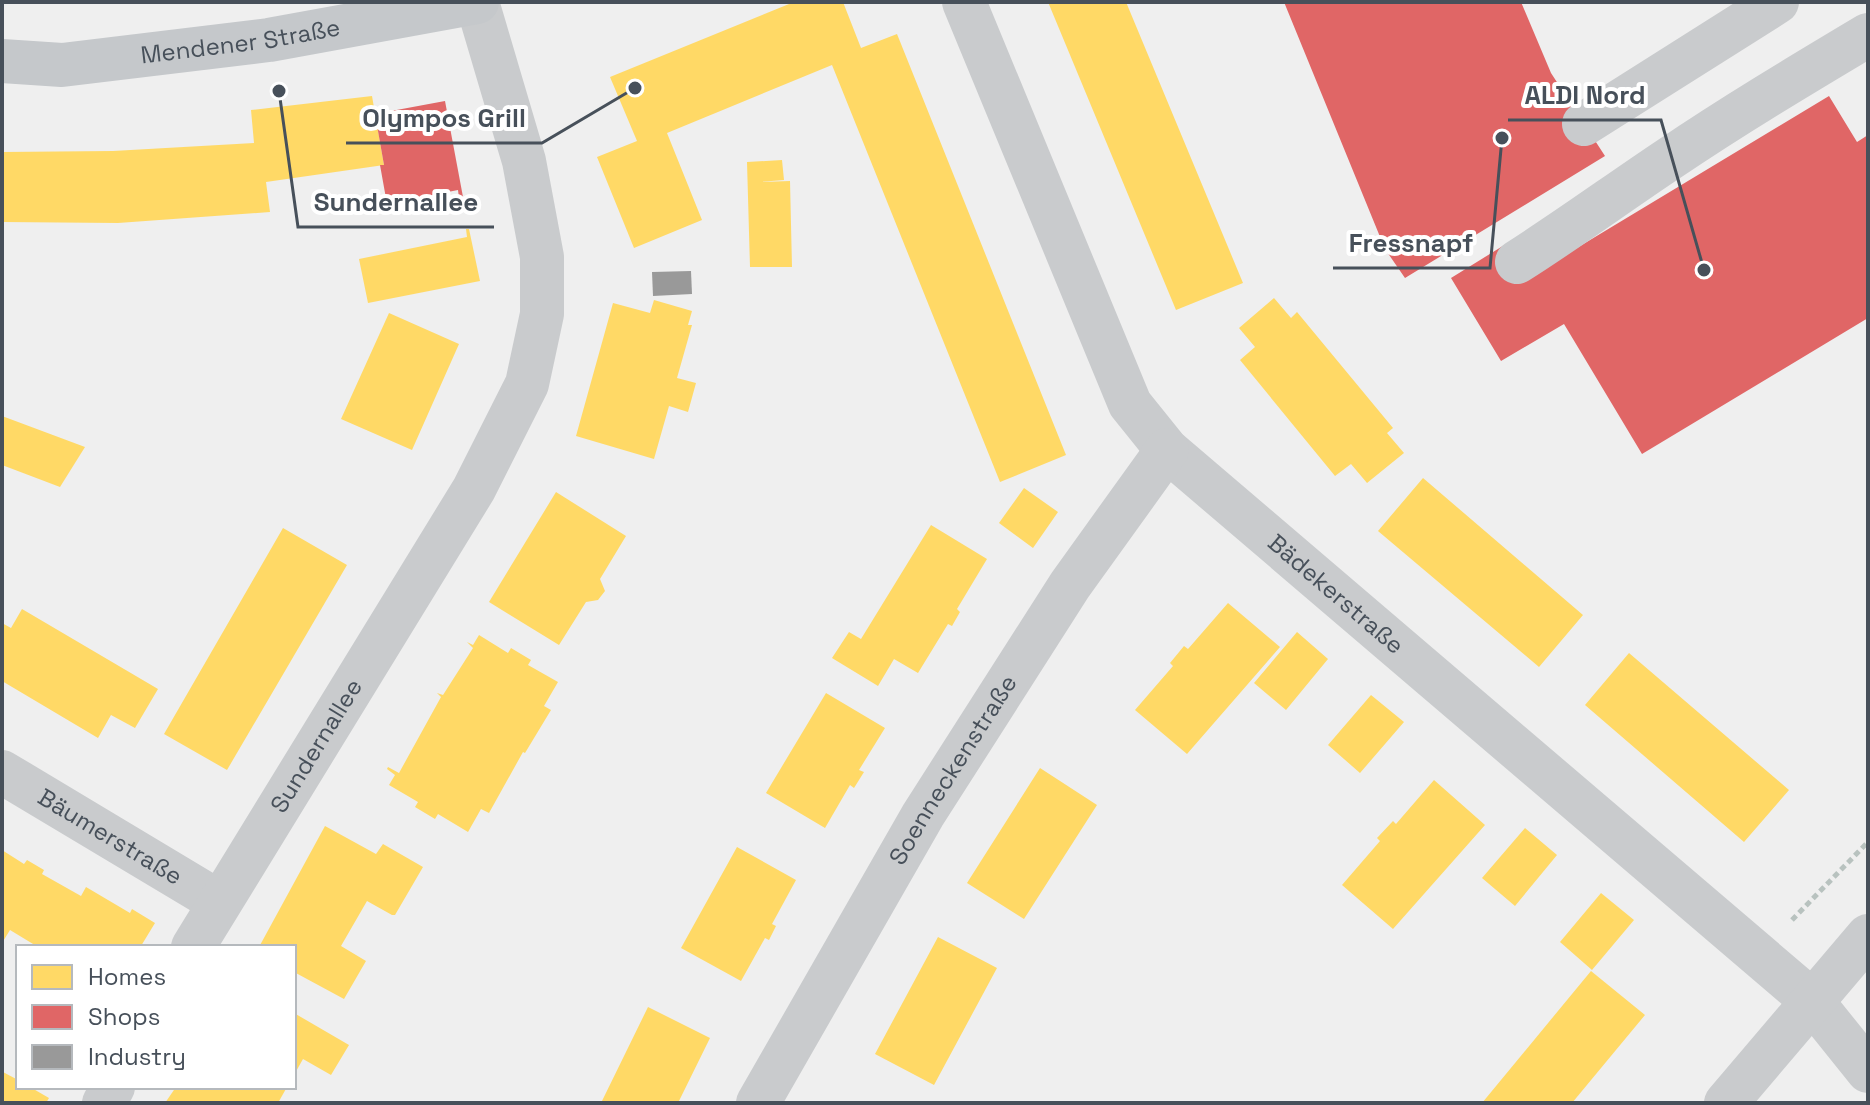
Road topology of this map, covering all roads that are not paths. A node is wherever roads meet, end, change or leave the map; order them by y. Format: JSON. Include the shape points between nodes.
{"nodes":[{"id":1,"x":477,"y":2,"type":"edge"},
{"id":2,"x":964,"y":2,"type":"edge"},
{"id":3,"x":1777,"y":2,"type":"edge"},
{"id":4,"x":1868,"y":35,"type":"edge"},
{"id":5,"x":2,"y":61,"type":"edge"},
{"id":6,"x":1584,"y":124,"type":"dead end"},
{"id":7,"x":1517,"y":262,"type":"dead end"},
{"id":8,"x":1167,"y":450,"type":"junction"},
{"id":9,"x":2,"y":772,"type":"edge"},
{"id":10,"x":219,"y":902,"type":"junction"},
{"id":11,"x":1868,"y":936,"type":"edge"},
{"id":12,"x":194,"y":945,"type":"edge"},
{"id":13,"x":1811,"y":1000,"type":"junction"},
{"id":14,"x":1868,"y":1071,"type":"edge"},
{"id":15,"x":758,"y":1103,"type":"edge"},
{"id":16,"x":1726,"y":1103,"type":"edge"}],
"edges":[{"from":1,"to":5,"type":"main road","name":"Mendener Straße","via":[[269,40],[62,65]]},
{"from":1,"to":10,"type":"street","name":"Sundernallee","via":[[524,161],[542,257],[542,314],[527,384],[474,489]]},
{"from":2,"to":8,"type":"street","name":"Bädekerstraße","via":[[1130,404]]},
{"from":3,"to":6,"type":"street"},
{"from":4,"to":7,"type":"street","via":[[1681,151]]},
{"from":8,"to":13,"type":"street","name":"Bädekerstraße"},
{"from":8,"to":15,"type":"street","name":"Soenneckenstraße","via":[[1070,585],[931,803]]},
{"from":9,"to":10,"type":"street","name":"Bäumerstraße"},
{"from":10,"to":12,"type":"street","name":"Sundernallee"},
{"from":11,"to":13,"type":"street"},
{"from":13,"to":14,"type":"street","name":"Bädekerstraße"},
{"from":13,"to":16,"type":"street"}]}
